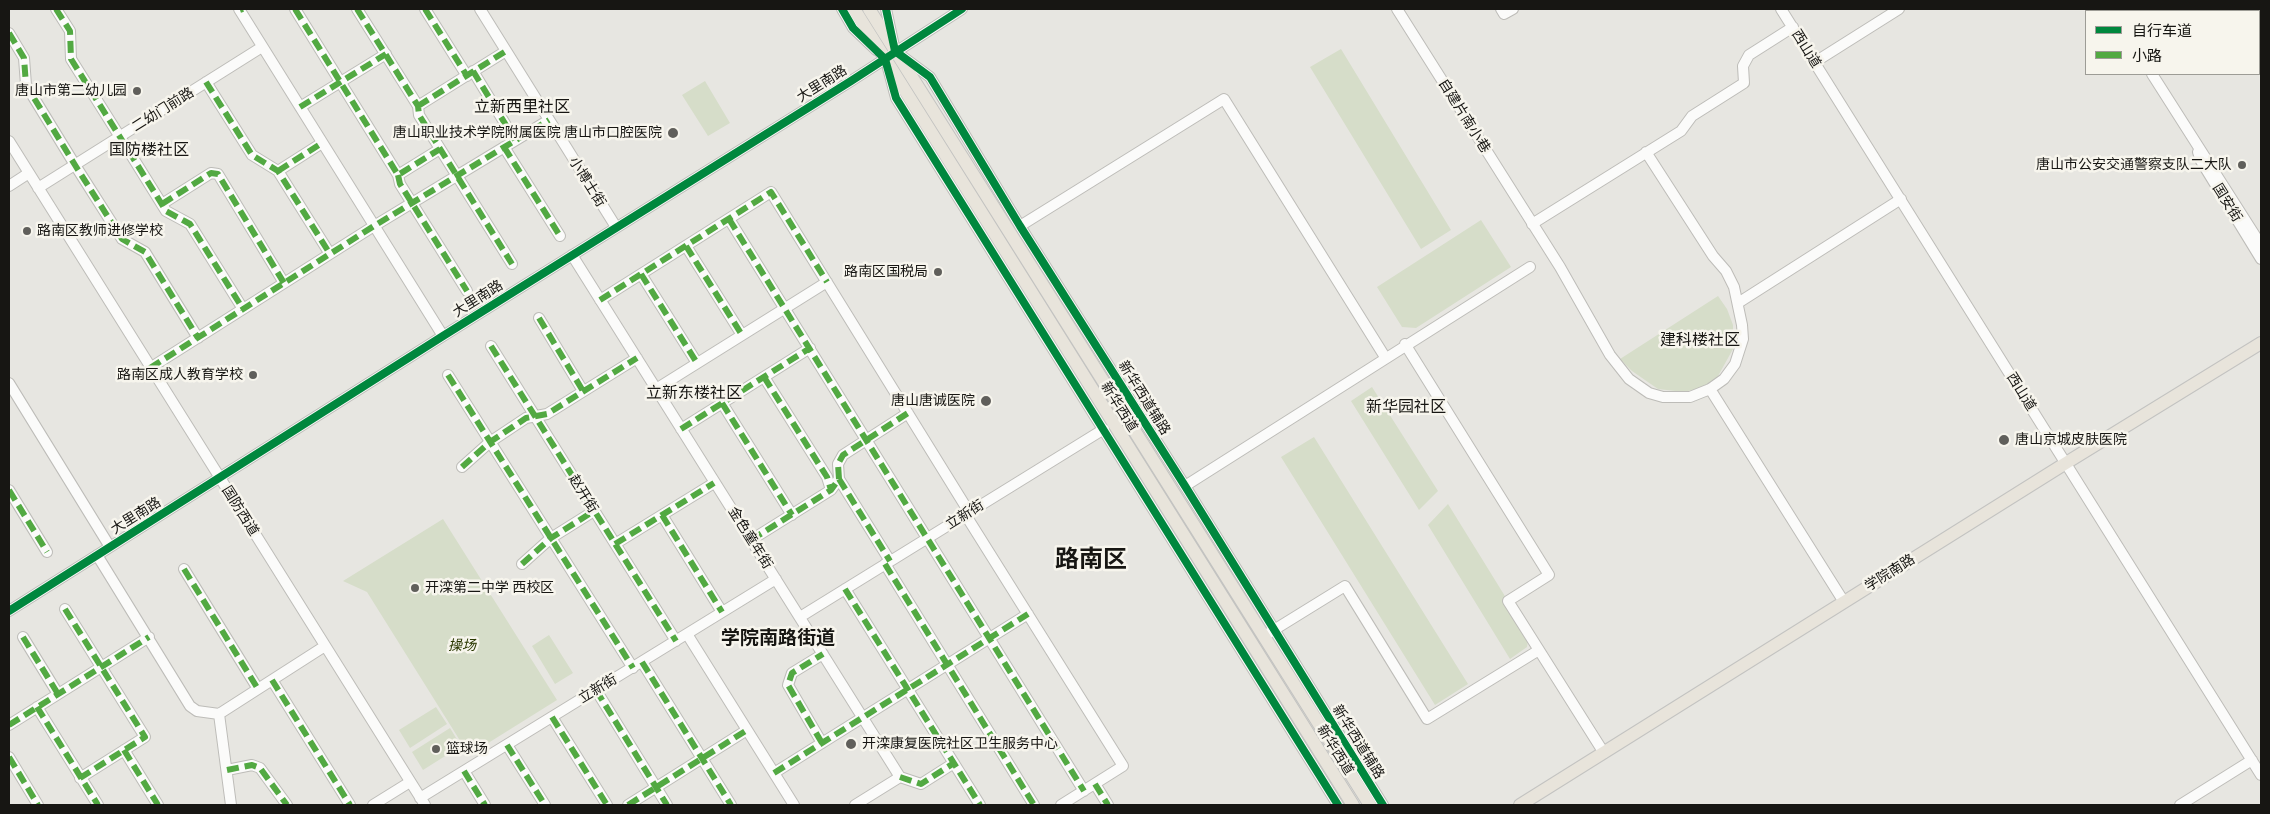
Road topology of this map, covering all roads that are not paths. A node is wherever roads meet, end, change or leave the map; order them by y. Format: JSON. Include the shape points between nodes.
{"nodes":[{"id":1,"x":56,"y":9,"type":"edge"},
{"id":2,"x":241,"y":9,"type":"edge"},
{"id":3,"x":295,"y":9,"type":"edge"},
{"id":4,"x":359,"y":9,"type":"edge"},
{"id":5,"x":425,"y":9,"type":"edge"},
{"id":6,"x":480,"y":9,"type":"edge"},
{"id":7,"x":842,"y":9,"type":"edge"},
{"id":8,"x":854,"y":9,"type":"edge"},
{"id":9,"x":869,"y":9,"type":"edge"},
{"id":10,"x":886,"y":9,"type":"edge"},
{"id":11,"x":962,"y":9,"type":"edge"},
{"id":12,"x":1501,"y":9,"type":"edge"},
{"id":13,"x":1513,"y":9,"type":"edge"},
{"id":14,"x":1781,"y":9,"type":"edge"},
{"id":15,"x":1899,"y":9,"type":"edge"},
{"id":16,"x":1402,"y":10,"type":"edge"},
{"id":17,"x":1793,"y":27,"type":"junction"},
{"id":18,"x":9,"y":33,"type":"edge"},
{"id":19,"x":262,"y":47,"type":"junction"},
{"id":20,"x":506,"y":51,"type":"junction"},
{"id":21,"x":386,"y":54,"type":"junction"},
{"id":22,"x":890,"y":55,"type":"junction"},
{"id":23,"x":1814,"y":62,"type":"junction"},
{"id":24,"x":470,"y":74,"type":"junction"},
{"id":25,"x":2153,"y":75,"type":"edge"},
{"id":26,"x":206,"y":82,"type":"junction"},
{"id":27,"x":340,"y":82,"type":"junction"},
{"id":28,"x":418,"y":106,"type":"junction"},
{"id":29,"x":300,"y":107,"type":"junction"},
{"id":30,"x":549,"y":120,"type":"junction"},
{"id":31,"x":120,"y":137,"type":"junction"},
{"id":32,"x":515,"y":140,"type":"junction"},
{"id":33,"x":9,"y":141,"type":"edge"},
{"id":34,"x":322,"y":143,"type":"junction"},
{"id":35,"x":2196,"y":146,"type":"junction"},
{"id":36,"x":504,"y":147,"type":"junction"},
{"id":37,"x":440,"y":149,"type":"junction"},
{"id":38,"x":1646,"y":152,"type":"junction"},
{"id":39,"x":75,"y":165,"type":"junction"},
{"id":40,"x":278,"y":171,"type":"junction"},
{"id":41,"x":29,"y":173,"type":"junction"},
{"id":42,"x":398,"y":175,"type":"junction"},
{"id":43,"x":457,"y":176,"type":"junction"},
{"id":44,"x":9,"y":186,"type":"edge"},
{"id":45,"x":38,"y":188,"type":"junction"},
{"id":46,"x":1901,"y":199,"type":"junction"},
{"id":47,"x":412,"y":203,"type":"junction"},
{"id":48,"x":162,"y":204,"type":"junction"},
{"id":49,"x":730,"y":218,"type":"junction"},
{"id":50,"x":1532,"y":224,"type":"junction"},
{"id":51,"x":374,"y":226,"type":"junction"},
{"id":52,"x":1020,"y":226,"type":"junction"},
{"id":53,"x":616,"y":227,"type":"junction"},
{"id":54,"x":560,"y":236,"type":"dead end"},
{"id":55,"x":2261,"y":245,"type":"edge"},
{"id":56,"x":686,"y":246,"type":"junction"},
{"id":57,"x":330,"y":254,"type":"junction"},
{"id":58,"x":572,"y":255,"type":"junction"},
{"id":59,"x":2261,"y":259,"type":"edge"},
{"id":60,"x":512,"y":264,"type":"dead end"},
{"id":61,"x":1530,"y":267,"type":"dead end"},
{"id":62,"x":641,"y":274,"type":"junction"},
{"id":63,"x":827,"y":282,"type":"junction"},
{"id":64,"x":284,"y":283,"type":"junction"},
{"id":65,"x":467,"y":291,"type":"dead end"},
{"id":66,"x":600,"y":300,"type":"junction"},
{"id":67,"x":1738,"y":303,"type":"junction"},
{"id":68,"x":785,"y":308,"type":"junction"},
{"id":69,"x":243,"y":309,"type":"junction"},
{"id":70,"x":539,"y":318,"type":"dead end"},
{"id":71,"x":742,"y":335,"type":"junction"},
{"id":72,"x":442,"y":336,"type":"junction"},
{"id":73,"x":198,"y":338,"type":"junction"},
{"id":74,"x":2261,"y":342,"type":"edge"},
{"id":75,"x":1405,"y":344,"type":"junction"},
{"id":76,"x":491,"y":346,"type":"dead end"},
{"id":77,"x":810,"y":348,"type":"junction"},
{"id":78,"x":1385,"y":357,"type":"junction"},
{"id":79,"x":637,"y":358,"type":"junction"},
{"id":80,"x":697,"y":364,"type":"junction"},
{"id":81,"x":150,"y":368,"type":"junction"},
{"id":82,"x":448,"y":375,"type":"dead end"},
{"id":83,"x":764,"y":377,"type":"junction"},
{"id":84,"x":9,"y":382,"type":"edge"},
{"id":85,"x":656,"y":389,"type":"junction"},
{"id":86,"x":1710,"y":389,"type":"junction"},
{"id":87,"x":583,"y":392,"type":"junction"},
{"id":88,"x":722,"y":403,"type":"junction"},
{"id":89,"x":908,"y":413,"type":"junction"},
{"id":90,"x":535,"y":416,"type":"junction"},
{"id":91,"x":1104,"y":428,"type":"junction"},
{"id":92,"x":681,"y":430,"type":"junction"},
{"id":93,"x":866,"y":440,"type":"junction"},
{"id":94,"x":490,"y":442,"type":"junction"},
{"id":95,"x":2066,"y":463,"type":"junction"},
{"id":96,"x":462,"y":467,"type":"dead end"},
{"id":97,"x":219,"y":478,"type":"junction"},
{"id":98,"x":839,"y":479,"type":"junction"},
{"id":99,"x":714,"y":482,"type":"junction"},
{"id":100,"x":1185,"y":486,"type":"junction"},
{"id":101,"x":9,"y":490,"type":"edge"},
{"id":102,"x":832,"y":490,"type":"junction"},
{"id":103,"x":594,"y":511,"type":"junction"},
{"id":104,"x":967,"y":513,"type":"junction"},
{"id":105,"x":662,"y":515,"type":"junction"},
{"id":106,"x":792,"y":515,"type":"junction"},
{"id":107,"x":551,"y":538,"type":"junction"},
{"id":108,"x":928,"y":538,"type":"junction"},
{"id":109,"x":751,"y":540,"type":"junction"},
{"id":110,"x":615,"y":544,"type":"junction"},
{"id":111,"x":110,"y":547,"type":"junction"},
{"id":112,"x":47,"y":552,"type":"dead end"},
{"id":113,"x":97,"y":555,"type":"junction"},
{"id":114,"x":887,"y":563,"type":"junction"},
{"id":115,"x":522,"y":564,"type":"dead end"},
{"id":116,"x":184,"y":569,"type":"dead end"},
{"id":117,"x":776,"y":579,"type":"junction"},
{"id":118,"x":845,"y":589,"type":"junction"},
{"id":119,"x":1844,"y":602,"type":"junction"},
{"id":120,"x":65,"y":609,"type":"dead end"},
{"id":121,"x":9,"y":612,"type":"edge"},
{"id":122,"x":722,"y":612,"type":"junction"},
{"id":123,"x":1028,"y":614,"type":"junction"},
{"id":124,"x":800,"y":617,"type":"junction"},
{"id":125,"x":1268,"y":633,"type":"junction"},
{"id":126,"x":687,"y":634,"type":"junction"},
{"id":127,"x":23,"y":637,"type":"dead end"},
{"id":128,"x":148,"y":637,"type":"junction"},
{"id":129,"x":989,"y":638,"type":"junction"},
{"id":130,"x":676,"y":641,"type":"junction"},
{"id":131,"x":325,"y":646,"type":"junction"},
{"id":132,"x":1539,"y":650,"type":"junction"},
{"id":133,"x":823,"y":654,"type":"junction"},
{"id":134,"x":642,"y":662,"type":"junction"},
{"id":135,"x":947,"y":664,"type":"junction"},
{"id":136,"x":101,"y":667,"type":"junction"},
{"id":137,"x":633,"y":668,"type":"junction"},
{"id":138,"x":272,"y":680,"type":"junction"},
{"id":139,"x":258,"y":689,"type":"junction"},
{"id":140,"x":907,"y":689,"type":"junction"},
{"id":141,"x":596,"y":690,"type":"junction"},
{"id":142,"x":58,"y":694,"type":"junction"},
{"id":143,"x":37,"y":708,"type":"junction"},
{"id":144,"x":219,"y":714,"type":"junction"},
{"id":145,"x":552,"y":717,"type":"junction"},
{"id":146,"x":863,"y":717,"type":"junction"},
{"id":147,"x":9,"y":725,"type":"edge"},
{"id":148,"x":747,"y":730,"type":"junction"},
{"id":149,"x":822,"y":743,"type":"junction"},
{"id":150,"x":507,"y":745,"type":"junction"},
{"id":151,"x":124,"y":750,"type":"junction"},
{"id":152,"x":1604,"y":753,"type":"junction"},
{"id":153,"x":9,"y":757,"type":"edge"},
{"id":154,"x":702,"y":758,"type":"junction"},
{"id":155,"x":2252,"y":760,"type":"junction"},
{"id":156,"x":954,"y":764,"type":"junction"},
{"id":157,"x":227,"y":770,"type":"junction"},
{"id":158,"x":464,"y":771,"type":"junction"},
{"id":159,"x":774,"y":773,"type":"junction"},
{"id":160,"x":2261,"y":775,"type":"edge"},
{"id":161,"x":900,"y":777,"type":"junction"},
{"id":162,"x":80,"y":778,"type":"junction"},
{"id":163,"x":410,"y":782,"type":"junction"},
{"id":164,"x":1095,"y":784,"type":"junction"},
{"id":165,"x":656,"y":787,"type":"junction"},
{"id":166,"x":1084,"y":791,"type":"junction"},
{"id":167,"x":423,"y":802,"type":"edge"},
{"id":168,"x":38,"y":805,"type":"edge"},
{"id":169,"x":98,"y":805,"type":"edge"},
{"id":170,"x":158,"y":805,"type":"edge"},
{"id":171,"x":231,"y":805,"type":"edge"},
{"id":172,"x":287,"y":805,"type":"edge"},
{"id":173,"x":350,"y":805,"type":"edge"},
{"id":174,"x":373,"y":805,"type":"edge"},
{"id":175,"x":485,"y":805,"type":"edge"},
{"id":176,"x":545,"y":805,"type":"edge"},
{"id":177,"x":607,"y":805,"type":"edge"},
{"id":178,"x":628,"y":805,"type":"edge"},
{"id":179,"x":667,"y":805,"type":"edge"},
{"id":180,"x":731,"y":805,"type":"edge"},
{"id":181,"x":794,"y":805,"type":"edge"},
{"id":182,"x":856,"y":805,"type":"edge"},
{"id":183,"x":980,"y":805,"type":"edge"},
{"id":184,"x":1034,"y":805,"type":"edge"},
{"id":185,"x":1061,"y":805,"type":"edge"},
{"id":186,"x":1108,"y":805,"type":"edge"},
{"id":187,"x":1338,"y":805,"type":"edge"},
{"id":188,"x":1353,"y":805,"type":"edge"},
{"id":189,"x":1370,"y":805,"type":"edge"},
{"id":190,"x":1383,"y":805,"type":"edge"},
{"id":191,"x":1520,"y":805,"type":"edge"},
{"id":192,"x":2180,"y":805,"type":"edge"}],
"edges":[{"from":1,"to":31,"type":"street","via":[[70,32],[71,59]]},
{"from":2,"to":19,"type":"street"},
{"from":3,"to":27,"type":"street"},
{"from":4,"to":21,"type":"street"},
{"from":5,"to":24,"type":"street"},
{"from":6,"to":20,"type":"street","name":"小博士街"},
{"from":7,"to":22,"type":"street","name":"新华西道辅路","via":[[853,28]]},
{"from":8,"to":22,"type":"main road","name":"新华西道"},
{"from":9,"to":22,"type":"main road","name":"新华西道"},
{"from":10,"to":22,"type":"street"},
{"from":11,"to":22,"type":"street","name":"大里南路"},
{"from":12,"to":13,"type":"street","via":[[1504,14]]},
{"from":14,"to":17,"type":"street","name":"西山道"},
{"from":15,"to":23,"type":"street"},
{"from":16,"to":50,"type":"street","name":"自建片南小巷"},
{"from":17,"to":23,"type":"street","name":"西山道"},
{"from":17,"to":38,"type":"street","via":[[1748,55],[1743,66],[1744,83],[1692,116],[1681,131]]},
{"from":18,"to":39,"type":"street","via":[[24,58],[26,85]]},
{"from":19,"to":26,"type":"street","name":"二幼门前路"},
{"from":19,"to":29,"type":"street"},
{"from":20,"to":24,"type":"street"},
{"from":20,"to":30,"type":"street","name":"小博士街"},
{"from":21,"to":27,"type":"street"},
{"from":21,"to":28,"type":"street"},
{"from":22,"to":52,"type":"street","name":"新华西道辅路","via":[[930,77]]},
{"from":22,"to":53,"type":"street","name":"大里南路"},
{"from":22,"to":91,"type":"street","via":[[896,98]]},
{"from":22,"to":125,"type":"main road","name":"新华西道"},
{"from":22,"to":188,"type":"main road","name":"新华西道"},
{"from":23,"to":46,"type":"street","name":"西山道"},
{"from":24,"to":28,"type":"street"},
{"from":24,"to":32,"type":"street"},
{"from":25,"to":35,"type":"street","name":"国安街"},
{"from":26,"to":31,"type":"street","name":"二幼门前路"},
{"from":26,"to":40,"type":"street","via":[[252,155]]},
{"from":27,"to":29,"type":"street"},
{"from":27,"to":42,"type":"street"},
{"from":28,"to":37,"type":"street","via":[[419,115]]},
{"from":29,"to":34,"type":"street"},
{"from":30,"to":32,"type":"street"},
{"from":30,"to":53,"type":"street","name":"小博士街"},
{"from":31,"to":39,"type":"street","name":"二幼门前路"},
{"from":31,"to":48,"type":"street"},
{"from":32,"to":36,"type":"street"},
{"from":33,"to":41,"type":"street","name":"国防西道"},
{"from":34,"to":40,"type":"street"},
{"from":34,"to":51,"type":"street"},
{"from":35,"to":55,"type":"street","name":"国安街","via":[[2208,159]]},
{"from":35,"to":59,"type":"street","name":"国安街","via":[[2201,161]]},
{"from":36,"to":43,"type":"street"},
{"from":36,"to":54,"type":"street"},
{"from":37,"to":42,"type":"street"},
{"from":37,"to":43,"type":"street"},
{"from":38,"to":50,"type":"street"},
{"from":38,"to":67,"type":"street","via":[[1726,271]]},
{"from":39,"to":45,"type":"street","name":"二幼门前路"},
{"from":39,"to":73,"type":"street","via":[[122,238],[145,252]]},
{"from":40,"to":57,"type":"street"},
{"from":41,"to":44,"type":"street"},
{"from":41,"to":45,"type":"street","name":"国防西道"},
{"from":42,"to":47,"type":"street"},
{"from":43,"to":47,"type":"street"},
{"from":43,"to":60,"type":"street"},
{"from":45,"to":81,"type":"street","name":"国防西道"},
{"from":46,"to":67,"type":"street"},
{"from":46,"to":95,"type":"street","name":"西山道"},
{"from":47,"to":51,"type":"street"},
{"from":47,"to":65,"type":"street"},
{"from":48,"to":64,"type":"street","via":[[211,173],[218,174]]},
{"from":48,"to":69,"type":"street","via":[[166,211],[190,224]]},
{"from":49,"to":56,"type":"street"},
{"from":49,"to":63,"type":"street","via":[[771,192]]},
{"from":49,"to":68,"type":"street"},
{"from":50,"to":86,"type":"street","name":"自建片南小巷","via":[[1610,355],[1629,379],[1662,397],[1690,397]]},
{"from":51,"to":57,"type":"street"},
{"from":51,"to":72,"type":"street"},
{"from":52,"to":78,"type":"street","via":[[1224,98]]},
{"from":52,"to":100,"type":"street","name":"新华西道辅路"},
{"from":53,"to":58,"type":"street","name":"大里南路"},
{"from":56,"to":62,"type":"street"},
{"from":56,"to":71,"type":"street"},
{"from":57,"to":64,"type":"street"},
{"from":58,"to":66,"type":"street","name":"金色童年街"},
{"from":58,"to":72,"type":"street","name":"大里南路"},
{"from":61,"to":75,"type":"street"},
{"from":62,"to":66,"type":"street"},
{"from":62,"to":80,"type":"street"},
{"from":63,"to":68,"type":"street"},
{"from":63,"to":89,"type":"street"},
{"from":64,"to":69,"type":"street"},
{"from":66,"to":79,"type":"street","name":"金色童年街"},
{"from":67,"to":86,"type":"street","via":[[1743,339],[1741,350],[1724,378]]},
{"from":68,"to":71,"type":"street"},
{"from":68,"to":77,"type":"street"},
{"from":69,"to":73,"type":"street"},
{"from":70,"to":87,"type":"street"},
{"from":71,"to":80,"type":"street"},
{"from":72,"to":97,"type":"street","name":"大里南路"},
{"from":73,"to":81,"type":"street"},
{"from":74,"to":95,"type":"main road","name":"学院南路"},
{"from":75,"to":78,"type":"street"},
{"from":75,"to":132,"type":"street","via":[[1550,575],[1508,601]]},
{"from":76,"to":90,"type":"street","name":"赵开街"},
{"from":77,"to":83,"type":"street"},
{"from":77,"to":93,"type":"street"},
{"from":78,"to":100,"type":"street"},
{"from":79,"to":85,"type":"street","name":"金色童年街"},
{"from":79,"to":87,"type":"street"},
{"from":80,"to":85,"type":"street"},
{"from":81,"to":97,"type":"street","name":"国防西道"},
{"from":82,"to":94,"type":"street"},
{"from":83,"to":88,"type":"street"},
{"from":83,"to":102,"type":"street"},
{"from":84,"to":111,"type":"street"},
{"from":85,"to":92,"type":"street","name":"金色童年街"},
{"from":86,"to":119,"type":"street"},
{"from":87,"to":90,"type":"street","via":[[548,414]]},
{"from":88,"to":92,"type":"street"},
{"from":88,"to":106,"type":"street"},
{"from":89,"to":93,"type":"street"},
{"from":89,"to":104,"type":"street"},
{"from":90,"to":94,"type":"street","via":[[526,418]]},
{"from":90,"to":103,"type":"street","name":"赵开街"},
{"from":91,"to":104,"type":"street","name":"立新街"},
{"from":91,"to":187,"type":"street"},
{"from":92,"to":99,"type":"street","name":"金色童年街"},
{"from":93,"to":98,"type":"street","via":[[843,454],[838,464]]},
{"from":93,"to":108,"type":"street"},
{"from":94,"to":96,"type":"street"},
{"from":94,"to":107,"type":"street"},
{"from":95,"to":119,"type":"main road","name":"学院南路"},
{"from":95,"to":155,"type":"street","name":"西山道"},
{"from":97,"to":111,"type":"street","name":"大里南路"},
{"from":97,"to":131,"type":"street","name":"国防西道"},
{"from":98,"to":102,"type":"street"},
{"from":98,"to":114,"type":"street"},
{"from":99,"to":105,"type":"street"},
{"from":99,"to":109,"type":"street","name":"金色童年街"},
{"from":100,"to":125,"type":"street","name":"新华西道辅路"},
{"from":101,"to":112,"type":"street"},
{"from":102,"to":106,"type":"street"},
{"from":103,"to":107,"type":"street"},
{"from":103,"to":110,"type":"street","name":"赵开街"},
{"from":104,"to":108,"type":"street","name":"立新街"},
{"from":104,"to":123,"type":"street"},
{"from":105,"to":110,"type":"street"},
{"from":105,"to":122,"type":"street"},
{"from":106,"to":109,"type":"street"},
{"from":107,"to":115,"type":"street"},
{"from":107,"to":137,"type":"street"},
{"from":108,"to":114,"type":"street","name":"立新街"},
{"from":108,"to":129,"type":"street"},
{"from":109,"to":117,"type":"street","name":"金色童年街"},
{"from":110,"to":130,"type":"street","name":"赵开街"},
{"from":111,"to":113,"type":"street","name":"大里南路"},
{"from":113,"to":121,"type":"street","name":"大里南路"},
{"from":113,"to":128,"type":"street"},
{"from":114,"to":118,"type":"street","name":"立新街"},
{"from":114,"to":135,"type":"street"},
{"from":116,"to":139,"type":"street"},
{"from":117,"to":122,"type":"street","name":"立新街"},
{"from":117,"to":124,"type":"street","name":"金色童年街"},
{"from":118,"to":124,"type":"street","name":"立新街"},
{"from":118,"to":140,"type":"street"},
{"from":119,"to":152,"type":"main road","name":"学院南路"},
{"from":120,"to":136,"type":"street"},
{"from":122,"to":126,"type":"street","name":"立新街"},
{"from":123,"to":129,"type":"street"},
{"from":123,"to":164,"type":"street","via":[[1123,766]]},
{"from":124,"to":133,"type":"street","name":"金色童年街"},
{"from":125,"to":132,"type":"street","via":[[1345,586],[1427,719]]},
{"from":125,"to":189,"type":"main road","name":"新华西道"},
{"from":125,"to":190,"type":"street","name":"新华西道辅路"},
{"from":126,"to":130,"type":"street","name":"立新街"},
{"from":126,"to":148,"type":"street"},
{"from":127,"to":142,"type":"street"},
{"from":128,"to":136,"type":"street"},
{"from":128,"to":144,"type":"street","via":[[190,706],[196,711]]},
{"from":129,"to":135,"type":"street"},
{"from":129,"to":166,"type":"street"},
{"from":130,"to":134,"type":"street","name":"立新街"},
{"from":131,"to":138,"type":"street"},
{"from":131,"to":163,"type":"street","name":"国防西道"},
{"from":132,"to":152,"type":"street"},
{"from":133,"to":146,"type":"street","name":"金色童年街"},
{"from":133,"to":149,"type":"street","via":[[792,673],[788,686]]},
{"from":134,"to":137,"type":"street","name":"立新街"},
{"from":134,"to":154,"type":"street"},
{"from":135,"to":140,"type":"street"},
{"from":135,"to":184,"type":"street"},
{"from":136,"to":142,"type":"street"},
{"from":136,"to":151,"type":"street","via":[[145,737]]},
{"from":137,"to":141,"type":"street","name":"立新街"},
{"from":138,"to":139,"type":"street"},
{"from":138,"to":173,"type":"street"},
{"from":139,"to":144,"type":"street"},
{"from":140,"to":146,"type":"street"},
{"from":140,"to":156,"type":"street"},
{"from":141,"to":145,"type":"street","name":"立新街"},
{"from":141,"to":165,"type":"street"},
{"from":142,"to":143,"type":"street"},
{"from":143,"to":147,"type":"street"},
{"from":143,"to":162,"type":"street"},
{"from":144,"to":157,"type":"street"},
{"from":145,"to":150,"type":"street","name":"立新街"},
{"from":145,"to":177,"type":"street"},
{"from":146,"to":149,"type":"street"},
{"from":146,"to":161,"type":"street","name":"金色童年街"},
{"from":148,"to":154,"type":"street"},
{"from":148,"to":159,"type":"street"},
{"from":149,"to":159,"type":"street"},
{"from":150,"to":158,"type":"street","name":"立新街"},
{"from":150,"to":176,"type":"street"},
{"from":151,"to":162,"type":"street"},
{"from":151,"to":170,"type":"street"},
{"from":152,"to":191,"type":"main road","name":"学院南路"},
{"from":153,"to":168,"type":"street"},
{"from":154,"to":165,"type":"street"},
{"from":154,"to":180,"type":"street"},
{"from":155,"to":160,"type":"street","name":"西山道"},
{"from":155,"to":192,"type":"street"},
{"from":156,"to":161,"type":"street","via":[[921,784]]},
{"from":156,"to":183,"type":"street"},
{"from":157,"to":171,"type":"street"},
{"from":157,"to":172,"type":"street","via":[[252,765],[260,768]]},
{"from":158,"to":167,"type":"street","name":"立新街"},
{"from":158,"to":175,"type":"street"},
{"from":159,"to":181,"type":"street"},
{"from":161,"to":182,"type":"street"},
{"from":162,"to":169,"type":"street"},
{"from":163,"to":167,"type":"street","name":"国防西道"},
{"from":163,"to":174,"type":"street"},
{"from":164,"to":166,"type":"street"},
{"from":164,"to":186,"type":"street"},
{"from":165,"to":178,"type":"street"},
{"from":165,"to":179,"type":"street"},
{"from":166,"to":185,"type":"street"}]}
